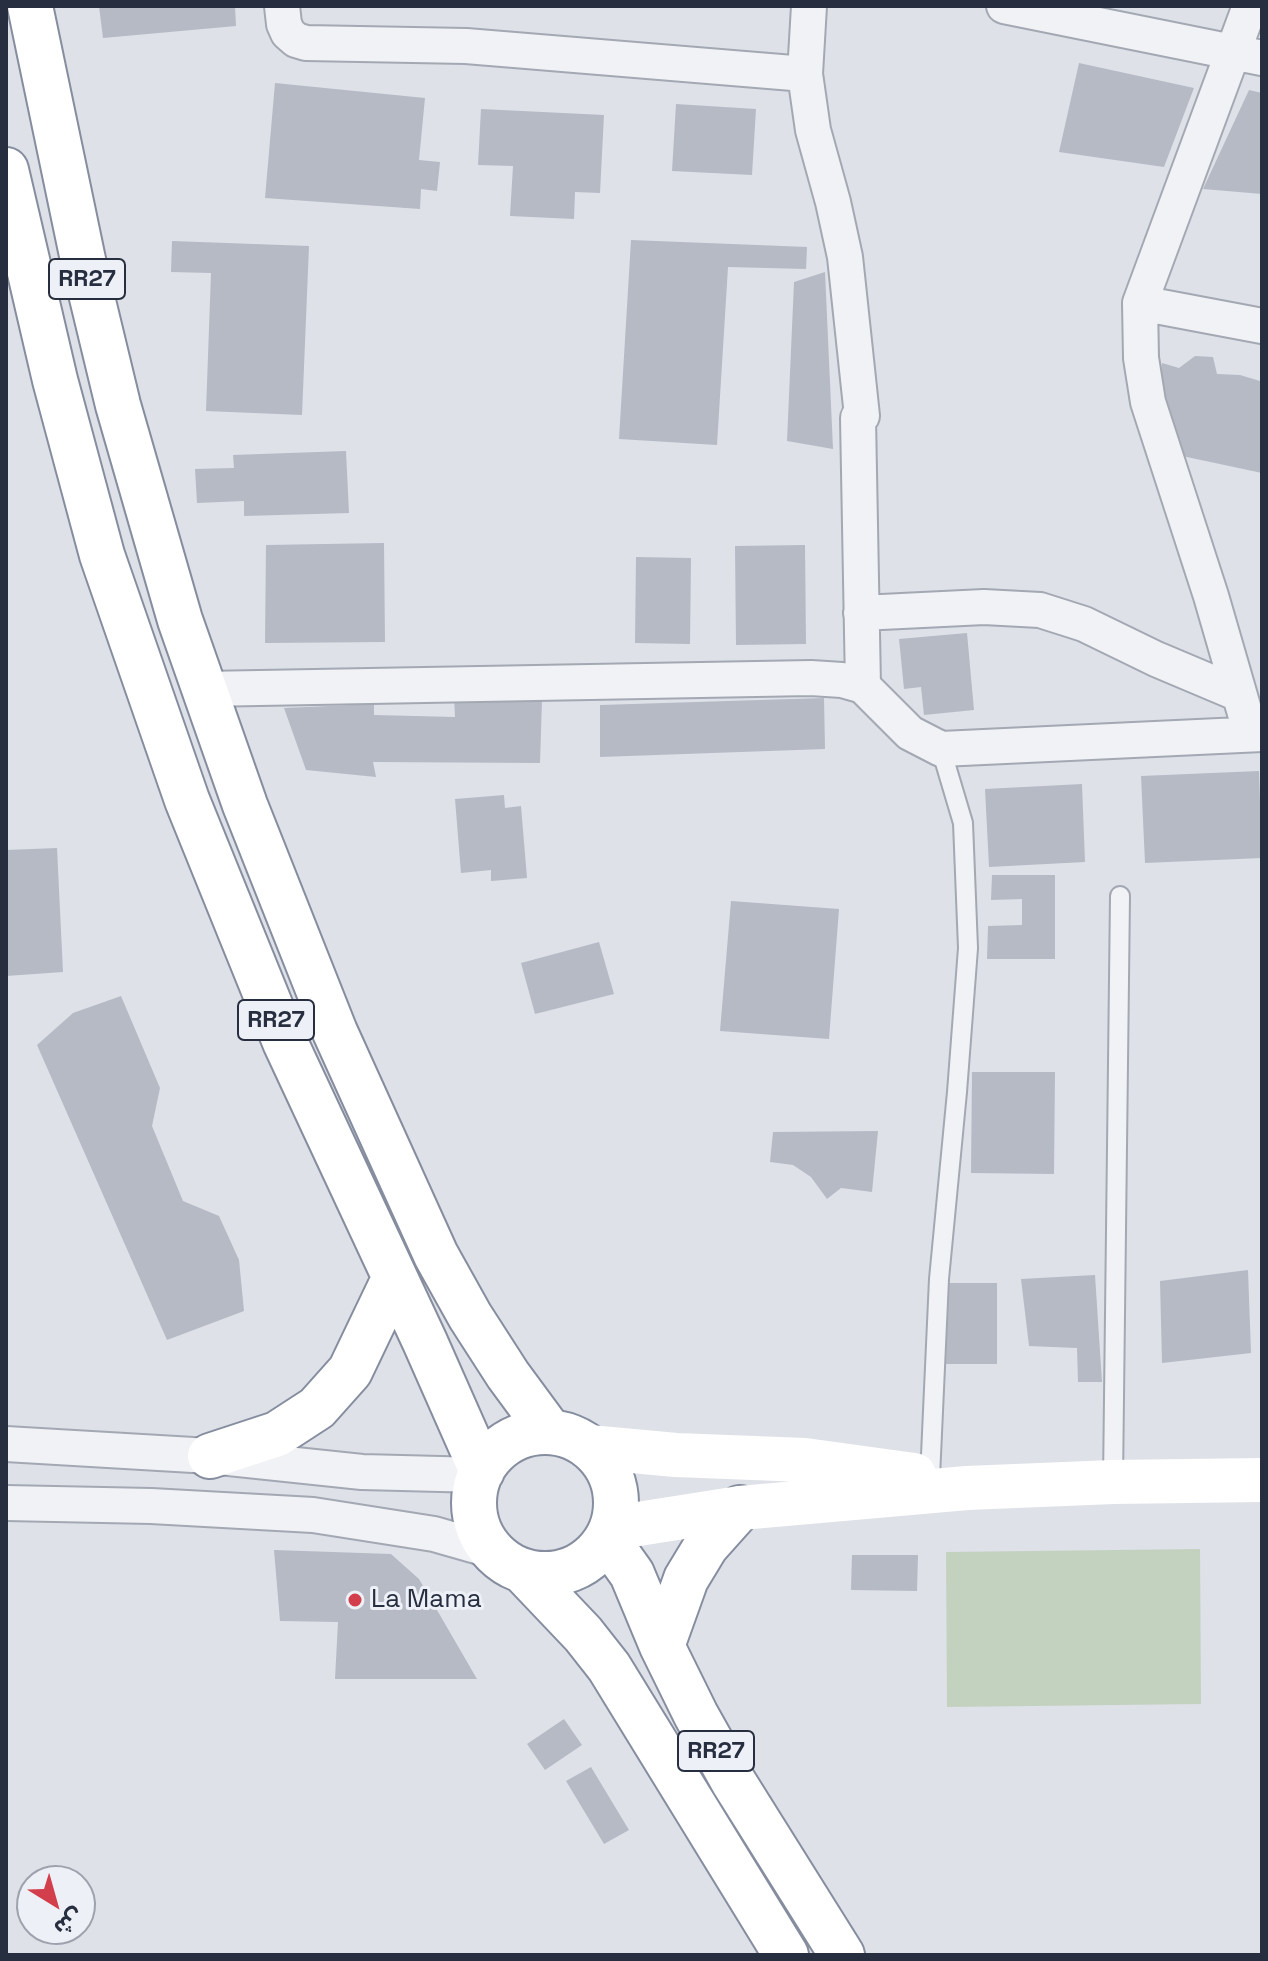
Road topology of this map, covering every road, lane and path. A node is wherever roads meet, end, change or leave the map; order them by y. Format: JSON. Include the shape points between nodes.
{"nodes":[{"id":1,"x":30,"y":6,"type":"edge"},
{"id":2,"x":282,"y":6,"type":"edge"},
{"id":3,"x":809,"y":6,"type":"edge"},
{"id":4,"x":1004,"y":6,"type":"edge"},
{"id":5,"x":1250,"y":6,"type":"edge"},
{"id":6,"x":1248,"y":55,"type":"edge"},
{"id":7,"x":805,"y":74,"type":"junction"},
{"id":8,"x":6,"y":170,"type":"edge"},
{"id":9,"x":1140,"y":303,"type":"junction"},
{"id":10,"x":1262,"y":326,"type":"edge"},
{"id":11,"x":861,"y":613,"type":"junction"},
{"id":12,"x":863,"y":686,"type":"junction"},
{"id":13,"x":204,"y":689,"type":"junction"},
{"id":14,"x":1239,"y":694,"type":"junction"},
{"id":15,"x":1256,"y":734,"type":"edge"},
{"id":16,"x":941,"y":749,"type":"junction"},
{"id":17,"x":1120,"y":896,"type":"dead end"},
{"id":18,"x":394,"y":1279,"type":"junction"},
{"id":19,"x":570,"y":1439,"type":"junction"},
{"id":20,"x":6,"y":1444,"type":"edge"},
{"id":21,"x":210,"y":1456,"type":"junction"},
{"id":22,"x":481,"y":1473,"type":"junction"},
{"id":23,"x":1262,"y":1480,"type":"edge"},
{"id":24,"x":949,"y":1482,"type":"junction"},
{"id":25,"x":1113,"y":1482,"type":"junction"},
{"id":26,"x":6,"y":1503,"type":"edge"},
{"id":27,"x":740,"y":1508,"type":"junction"},
{"id":28,"x":610,"y":1534,"type":"junction"},
{"id":29,"x":508,"y":1561,"type":"junction"},
{"id":30,"x":662,"y":1646,"type":"junction"},
{"id":31,"x":786,"y":1955,"type":"edge"},
{"id":32,"x":842,"y":1955,"type":"edge"}],
"edges":[{"from":1,"to":13,"type":"main road","number":"RR27","via":[[118,405]]},
{"from":2,"to":7,"type":"street","via":[[288,33],[306,43],[466,46]]},
{"from":3,"to":7,"type":"street"},
{"from":4,"to":6,"type":"street"},
{"from":5,"to":6,"type":"street"},
{"from":6,"to":9,"type":"street"},
{"from":7,"to":11,"type":"street","via":[[813,130],[845,257],[861,402]]},
{"from":8,"to":18,"type":"main road","number":"RR27","via":[[102,555],[143,678],[234,922]]},
{"from":9,"to":10,"type":"street"},
{"from":9,"to":14,"type":"street","via":[[1148,402]]},
{"from":11,"to":12,"type":"street"},
{"from":11,"to":14,"type":"street","via":[[1040,610],[1084,624]]},
{"from":12,"to":13,"type":"street","via":[[811,678]]},
{"from":12,"to":16,"type":"street","via":[[910,733]]},
{"from":13,"to":19,"type":"main road","number":"RR27","via":[[289,919],[436,1255],[508,1375]]},
{"from":14,"to":15,"type":"street"},
{"from":15,"to":16,"type":"street"},
{"from":16,"to":24,"type":"lane","via":[[963,823],[968,948],[939,1279]]},
{"from":17,"to":25,"type":"lane"},
{"from":18,"to":21,"type":"main road","via":[[350,1371],[317,1408],[277,1434]]},
{"from":18,"to":22,"type":"main road","number":"RR27"},
{"from":19,"to":22,"type":"main road","via":[[529,1434],[510,1441]]},
{"from":19,"to":24,"type":"main road","via":[[676,1455],[805,1460]]},
{"from":19,"to":28,"type":"main road","number":"RR27","via":[[605,1463],[614,1483],[617,1506]]},
{"from":20,"to":21,"type":"street"},
{"from":21,"to":22,"type":"street","via":[[362,1472]]},
{"from":22,"to":29,"type":"main road","number":"RR27","via":[[474,1500],[477,1527]]},
{"from":23,"to":25,"type":"main road"},
{"from":24,"to":25,"type":"main road"},
{"from":24,"to":27,"type":"main road"},
{"from":26,"to":29,"type":"street","via":[[313,1515],[434,1534]]},
{"from":27,"to":28,"type":"main road"},
{"from":27,"to":30,"type":"main road","via":[[706,1546],[686,1579]]},
{"from":28,"to":29,"type":"main road","via":[[592,1557],[572,1570],[549,1575]]},
{"from":28,"to":30,"type":"main road","number":"RR27"},
{"from":29,"to":31,"type":"main road","number":"RR27","via":[[574,1623],[609,1667]]},
{"from":30,"to":32,"type":"main road","number":"RR27","via":[[733,1781]]}]}
